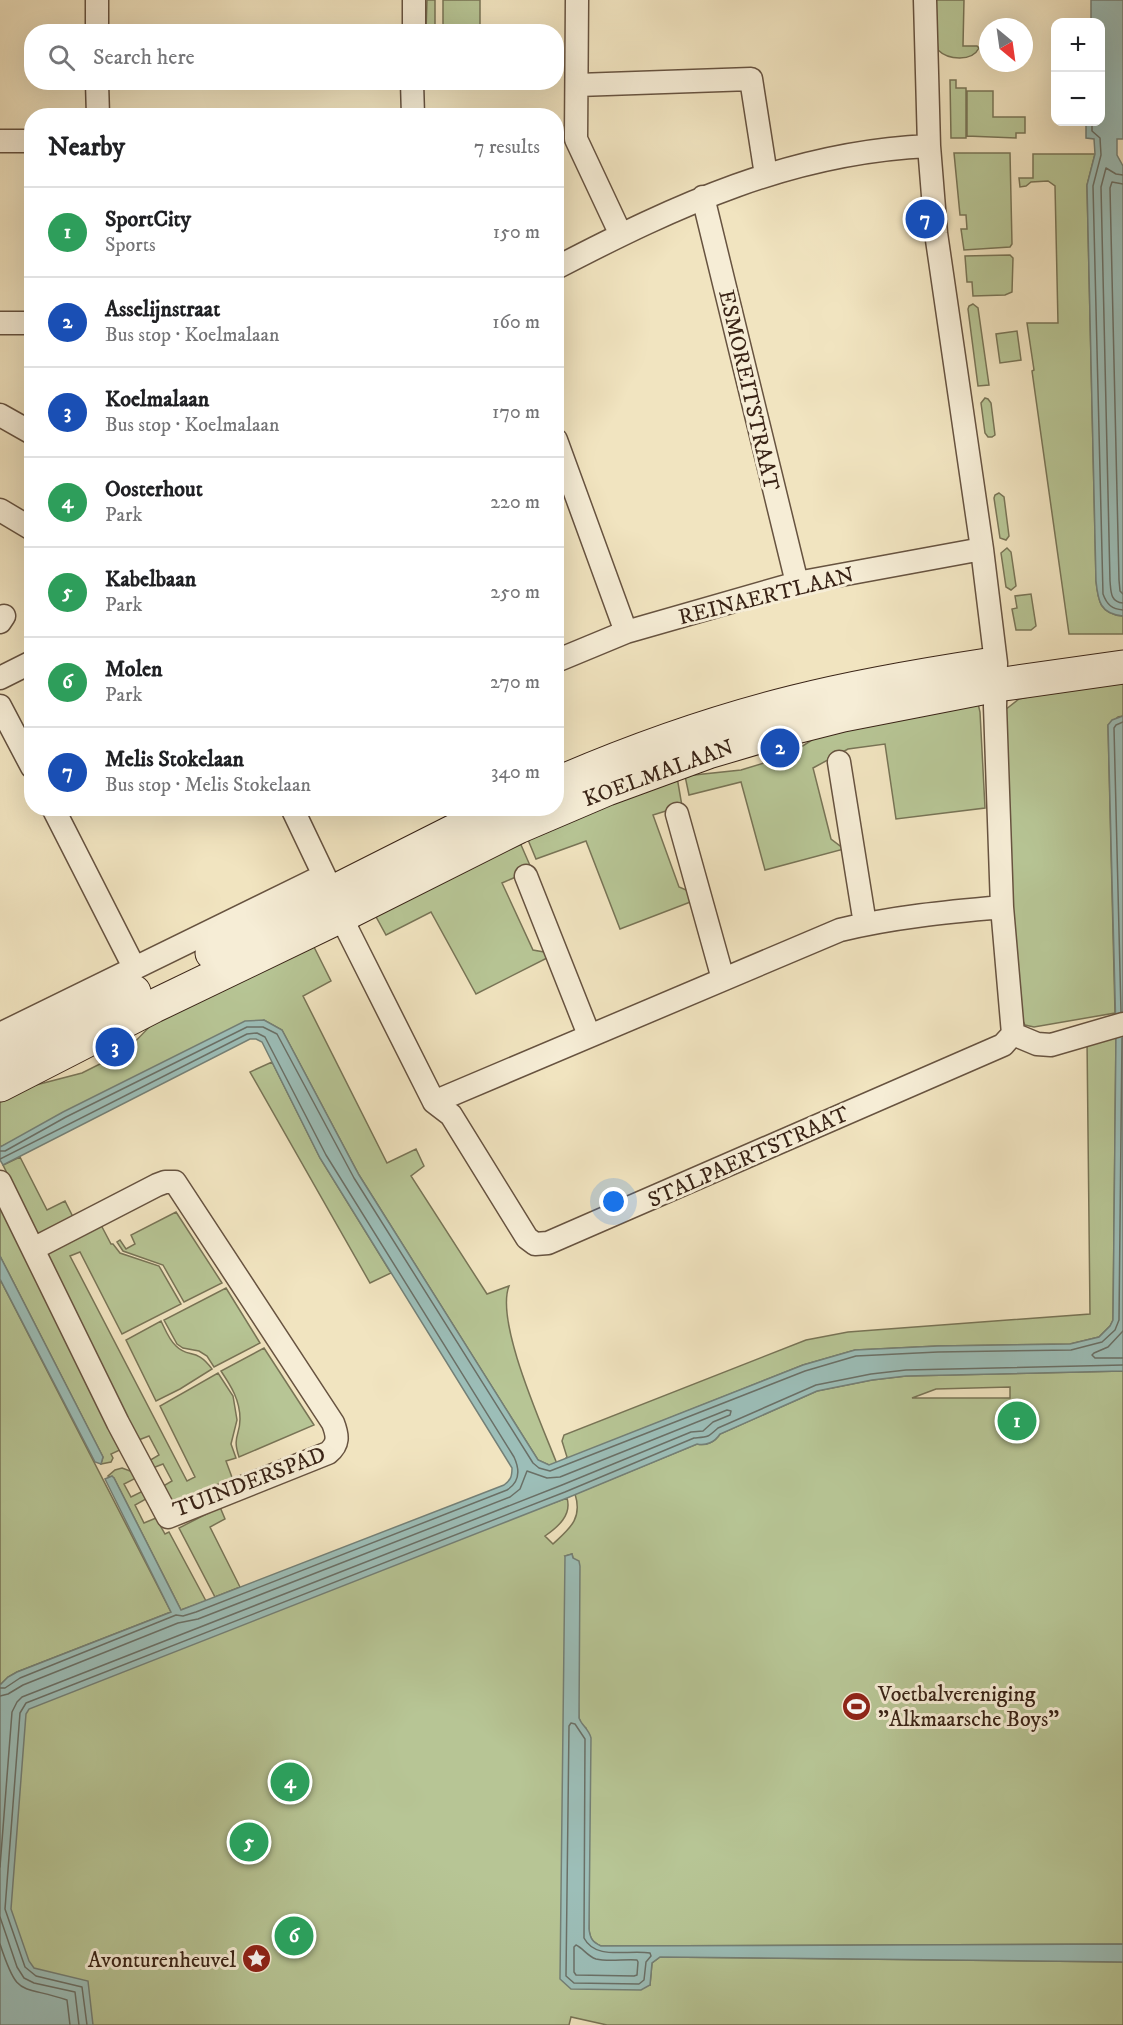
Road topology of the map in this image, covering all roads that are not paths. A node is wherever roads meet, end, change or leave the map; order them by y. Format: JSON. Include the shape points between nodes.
{"nodes":[{"id":1,"x":97,"y":0,"type":"edge"},
{"id":2,"x":414,"y":0,"type":"edge"},
{"id":3,"x":577,"y":0,"type":"edge"},
{"id":4,"x":925,"y":0,"type":"edge"},
{"id":5,"x":97,"y":24,"type":"edge"},
{"id":6,"x":414,"y":24,"type":"edge"},
{"id":7,"x":578,"y":85,"type":"junction"},
{"id":8,"x":97,"y":90,"type":"edge"},
{"id":9,"x":412,"y":90,"type":"edge"},
{"id":10,"x":98,"y":108,"type":"edge"},
{"id":11,"x":413,"y":108,"type":"edge"},
{"id":12,"x":0,"y":141,"type":"edge"},
{"id":13,"x":24,"y":141,"type":"edge"},
{"id":14,"x":566,"y":141,"type":"edge"},
{"id":15,"x":929,"y":146,"type":"junction"},
{"id":16,"x":766,"y":175,"type":"junction"},
{"id":17,"x":703,"y":197,"type":"junction"},
{"id":18,"x":621,"y":235,"type":"junction"},
{"id":19,"x":564,"y":264,"type":"edge"},
{"id":20,"x":0,"y":323,"type":"edge"},
{"id":21,"x":24,"y":323,"type":"edge"},
{"id":22,"x":0,"y":415,"type":"edge"},
{"id":23,"x":24,"y":428,"type":"edge"},
{"id":24,"x":564,"y":462,"type":"edge"},
{"id":25,"x":0,"y":510,"type":"edge"},
{"id":26,"x":24,"y":524,"type":"edge"},
{"id":27,"x":982,"y":549,"type":"junction"},
{"id":28,"x":796,"y":584,"type":"junction"},
{"id":29,"x":626,"y":632,"type":"junction"},
{"id":30,"x":1123,"y":651,"type":"edge"},
{"id":31,"x":564,"y":658,"type":"edge"},
{"id":32,"x":24,"y":666,"type":"edge"},
{"id":33,"x":1123,"y":667,"type":"edge"},
{"id":34,"x":996,"y":674,"type":"junction"},
{"id":35,"x":0,"y":678,"type":"edge"},
{"id":36,"x":0,"y":706,"type":"edge"},
{"id":37,"x":24,"y":752,"type":"edge"},
{"id":38,"x":839,"y":762,"type":"dead end"},
{"id":39,"x":564,"y":781,"type":"edge"},
{"id":40,"x":564,"y":807,"type":"edge"},
{"id":41,"x":677,"y":813,"type":"dead end"},
{"id":42,"x":57,"y":816,"type":"edge"},
{"id":43,"x":296,"y":816,"type":"edge"},
{"id":44,"x":485,"y":816,"type":"edge"},
{"id":45,"x":544,"y":816,"type":"edge"},
{"id":46,"x":526,"y":876,"type":"dead end"},
{"id":47,"x":333,"y":895,"type":"junction"},
{"id":48,"x":1002,"y":907,"type":"junction"},
{"id":49,"x":865,"y":924,"type":"junction"},
{"id":50,"x":134,"y":967,"type":"junction"},
{"id":51,"x":723,"y":979,"type":"junction"},
{"id":52,"x":1119,"y":1024,"type":"edge"},
{"id":53,"x":1012,"y":1028,"type":"junction"},
{"id":54,"x":0,"y":1034,"type":"edge"},
{"id":55,"x":589,"y":1035,"type":"junction"},
{"id":56,"x":0,"y":1059,"type":"edge"},
{"id":57,"x":0,"y":1085,"type":"edge"},
{"id":58,"x":434,"y":1102,"type":"junction"},
{"id":59,"x":0,"y":1182,"type":"edge"},
{"id":60,"x":33,"y":1249,"type":"junction"}],
"edges":[{"from":1,"to":5,"type":"street"},
{"from":2,"to":6,"type":"street"},
{"from":3,"to":7,"type":"street"},
{"from":4,"to":15,"type":"street"},
{"from":7,"to":14,"type":"street"},
{"from":7,"to":16,"type":"street","via":[[751,79]]},
{"from":8,"to":10,"type":"street"},
{"from":9,"to":11,"type":"street"},
{"from":12,"to":13,"type":"street"},
{"from":14,"to":18,"type":"street"},
{"from":15,"to":16,"type":"street","via":[[842,155]]},
{"from":15,"to":27,"type":"street","via":[[936,233]]},
{"from":16,"to":17,"type":"street"},
{"from":17,"to":18,"type":"street"},
{"from":17,"to":28,"type":"street","name":"ESMOREITSTRAAT"},
{"from":18,"to":19,"type":"street"},
{"from":20,"to":21,"type":"street"},
{"from":22,"to":23,"type":"street"},
{"from":24,"to":29,"type":"street"},
{"from":25,"to":26,"type":"street"},
{"from":27,"to":28,"type":"street","name":"REINAERTLAAN"},
{"from":27,"to":34,"type":"street"},
{"from":28,"to":29,"type":"street","name":"REINAERTLAAN"},
{"from":29,"to":31,"type":"street","name":"REINAERTLAAN"},
{"from":30,"to":34,"type":"street","name":"KOELMALAAN"},
{"from":32,"to":35,"type":"street"},
{"from":33,"to":34,"type":"street","name":"KOELMALAAN"},
{"from":34,"to":39,"type":"street","name":"KOELMALAAN","via":[[944,671],[792,702],[651,747]]},
{"from":34,"to":40,"type":"street","name":"KOELMALAAN","via":[[708,752]]},
{"from":34,"to":48,"type":"street"},
{"from":36,"to":37,"type":"street"},
{"from":38,"to":49,"type":"street"},
{"from":41,"to":51,"type":"street"},
{"from":42,"to":50,"type":"street"},
{"from":43,"to":47,"type":"street","name":"STALPAERTSTRAAT"},
{"from":44,"to":47,"type":"street","name":"KOELMALAAN"},
{"from":45,"to":47,"type":"street","name":"KOELMALAAN"},
{"from":46,"to":55,"type":"street"},
{"from":47,"to":50,"type":"street","name":"KOELMALAAN"},
{"from":47,"to":56,"type":"street","name":"KOELMALAAN"},
{"from":47,"to":57,"type":"street","name":"KOELMALAAN","via":[[154,1006]]},
{"from":47,"to":58,"type":"street","name":"STALPAERTSTRAAT"},
{"from":48,"to":49,"type":"street"},
{"from":48,"to":53,"type":"street"},
{"from":49,"to":51,"type":"street","via":[[840,930]]},
{"from":50,"to":54,"type":"street","name":"KOELMALAAN"},
{"from":51,"to":55,"type":"street"},
{"from":52,"to":53,"type":"street","via":[[1051,1045],[1037,1044]]},
{"from":53,"to":58,"type":"street","name":"STALPAERTSTRAAT","via":[[1003,1045],[548,1243],[535,1244],[527,1238],[451,1115]]},
{"from":55,"to":58,"type":"street"},
{"from":59,"to":60,"type":"street","name":"TUINDERSPAD"},
{"from":60,"to":60,"type":"street","name":"TUINDERSPAD","via":[[168,1517],[335,1447],[333,1423],[175,1182],[157,1185]]}]}
